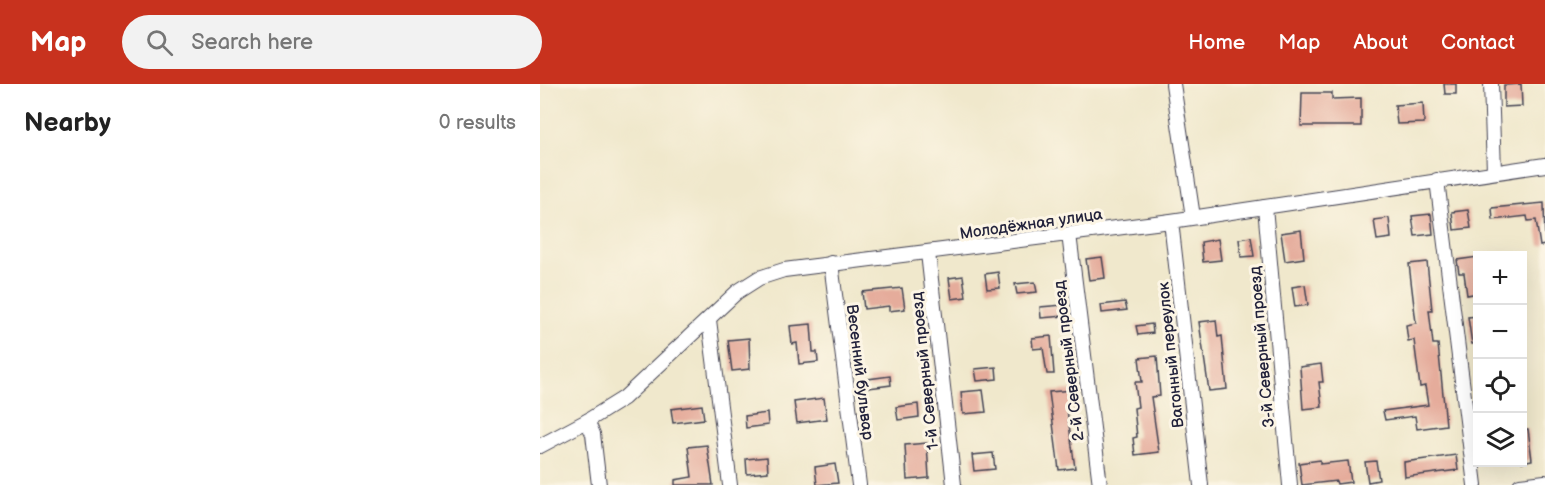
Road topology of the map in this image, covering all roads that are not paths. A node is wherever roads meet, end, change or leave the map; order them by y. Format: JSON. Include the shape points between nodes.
{"nodes":[{"id":1,"x":1173,"y":84,"type":"edge"},
{"id":2,"x":1491,"y":84,"type":"edge"},
{"id":3,"x":1545,"y":165,"type":"edge"},
{"id":4,"x":1494,"y":171,"type":"junction"},
{"id":5,"x":1437,"y":180,"type":"junction"},
{"id":6,"x":1265,"y":207,"type":"junction"},
{"id":7,"x":1193,"y":217,"type":"junction"},
{"id":8,"x":1171,"y":221,"type":"junction"},
{"id":9,"x":1069,"y":234,"type":"junction"},
{"id":10,"x":928,"y":253,"type":"junction"},
{"id":11,"x":831,"y":263,"type":"junction"},
{"id":12,"x":709,"y":320,"type":"junction"},
{"id":13,"x":590,"y":427,"type":"junction"},
{"id":14,"x":540,"y":446,"type":"edge"},
{"id":15,"x":1545,"y":482,"type":"edge"},
{"id":16,"x":599,"y":485,"type":"edge"},
{"id":17,"x":730,"y":485,"type":"edge"},
{"id":18,"x":859,"y":485,"type":"edge"},
{"id":19,"x":954,"y":485,"type":"edge"},
{"id":20,"x":1100,"y":485,"type":"edge"},
{"id":21,"x":1201,"y":485,"type":"edge"},
{"id":22,"x":1290,"y":485,"type":"edge"},
{"id":23,"x":1474,"y":485,"type":"edge"},
{"id":24,"x":1520,"y":485,"type":"edge"}],
"edges":[{"from":1,"to":7,"type":"street"},
{"from":2,"to":4,"type":"street"},
{"from":3,"to":4,"type":"street","name":"Молодёжная улица"},
{"from":4,"to":5,"type":"street","name":"Молодёжная улица"},
{"from":5,"to":6,"type":"street","name":"Молодёжная улица"},
{"from":5,"to":23,"type":"street"},
{"from":6,"to":7,"type":"street","name":"Молодёжная улица"},
{"from":6,"to":22,"type":"street","name":"3-й Северный проезд"},
{"from":7,"to":8,"type":"street","name":"Молодёжная улица"},
{"from":8,"to":9,"type":"street","name":"Молодёжная улица"},
{"from":8,"to":21,"type":"street","name":"Вагонный переулок"},
{"from":9,"to":10,"type":"street","name":"Молодёжная улица"},
{"from":9,"to":20,"type":"street","name":"2-й Северный проезд"},
{"from":10,"to":11,"type":"street","name":"Молодёжная улица"},
{"from":10,"to":19,"type":"street","name":"1-й Северный проезд"},
{"from":11,"to":12,"type":"street","name":"Молодёжная улица","via":[[759,278],[737,292]]},
{"from":11,"to":18,"type":"street","name":"Весенний бульвар"},
{"from":12,"to":13,"type":"street","name":"Молодёжная улица"},
{"from":12,"to":17,"type":"street"},
{"from":13,"to":14,"type":"street","name":"Молодёжная улица"},
{"from":13,"to":16,"type":"street"},
{"from":15,"to":24,"type":"street"}]}
